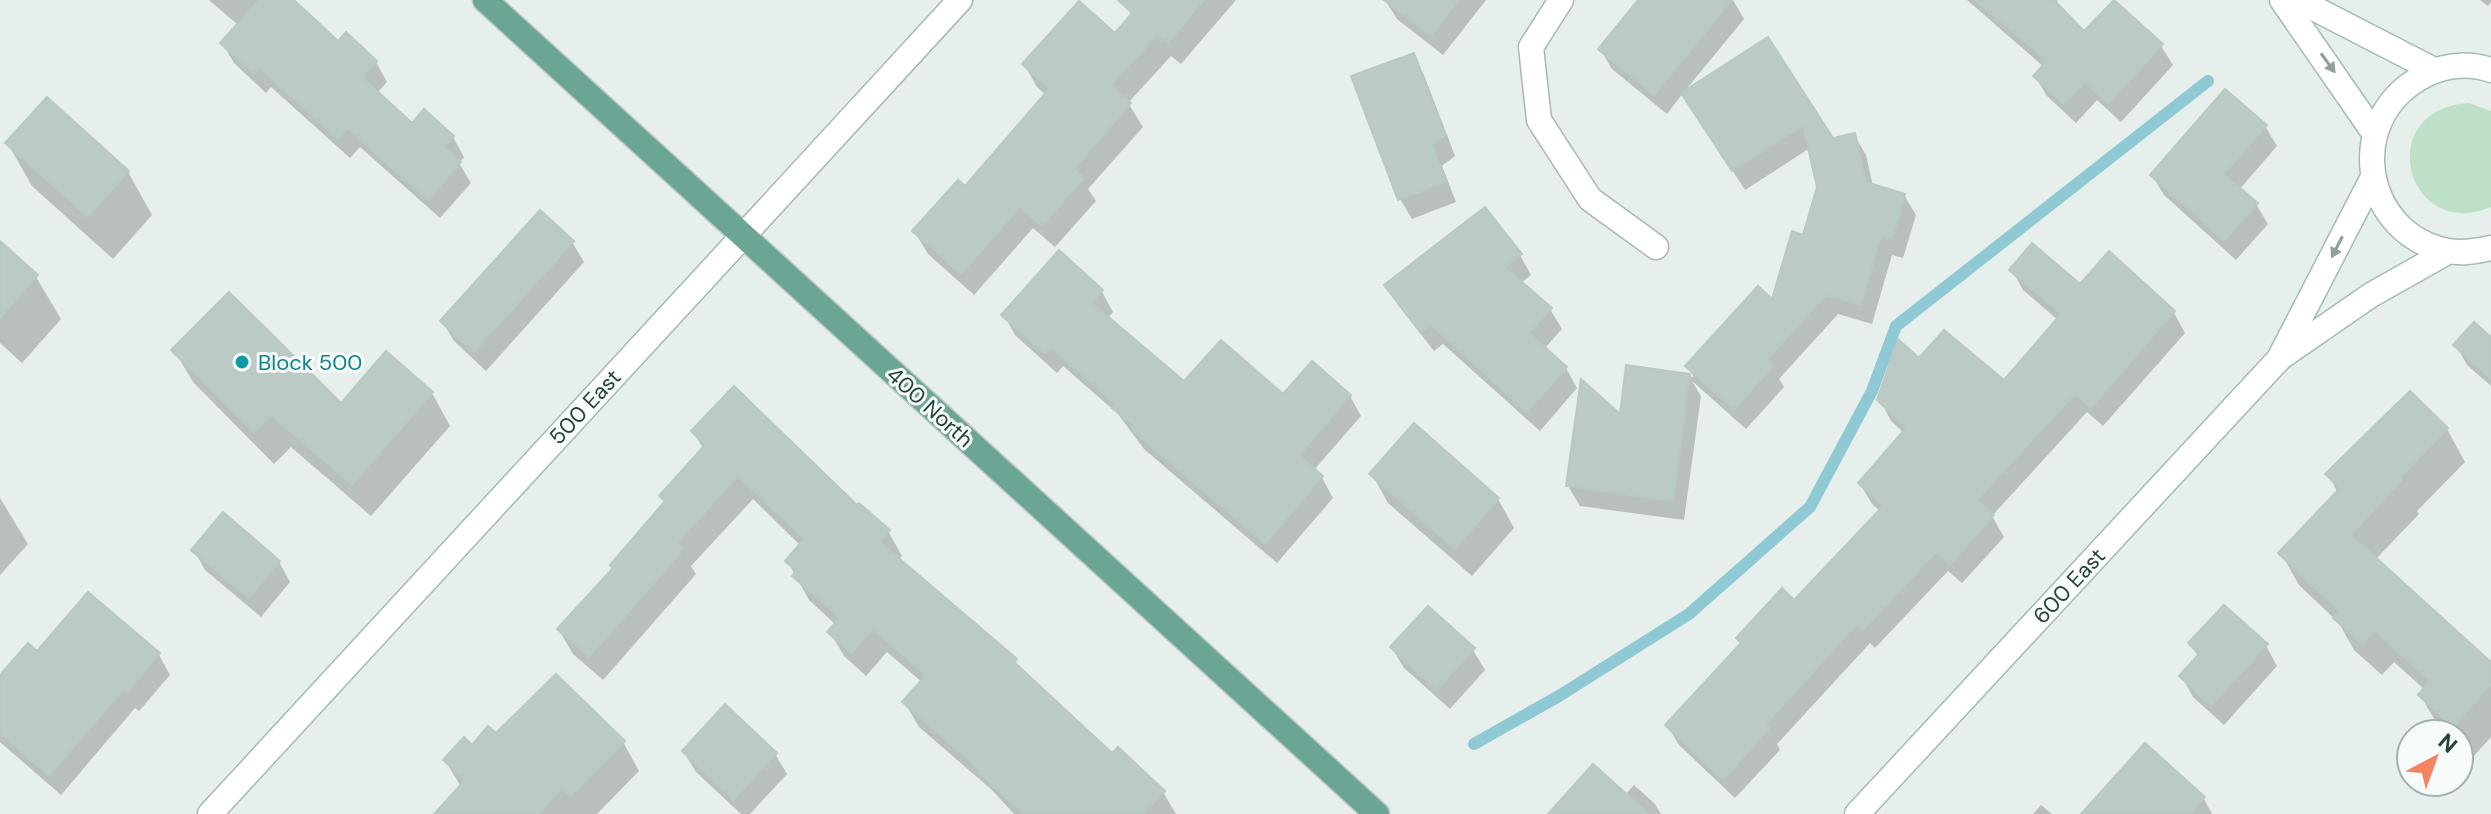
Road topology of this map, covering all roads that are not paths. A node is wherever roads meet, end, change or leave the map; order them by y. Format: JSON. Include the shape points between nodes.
{"nodes":[{"id":1,"x":485,"y":0,"type":"edge"},
{"id":2,"x":960,"y":0,"type":"edge"},
{"id":3,"x":1561,"y":0,"type":"edge"},
{"id":4,"x":2282,"y":0,"type":"edge"},
{"id":5,"x":2298,"y":0,"type":"edge"},
{"id":6,"x":2487,"y":65,"type":"edge"},
{"id":7,"x":2434,"y":70,"type":"junction"},
{"id":8,"x":2374,"y":133,"type":"junction"},
{"id":9,"x":2373,"y":177,"type":"junction"},
{"id":10,"x":743,"y":236,"type":"junction"},
{"id":11,"x":1656,"y":247,"type":"dead end"},
{"id":12,"x":2491,"y":248,"type":"edge"},
{"id":13,"x":2449,"y":251,"type":"junction"},
{"id":14,"x":2280,"y":358,"type":"junction"},
{"id":15,"x":210,"y":814,"type":"edge"},
{"id":16,"x":1377,"y":814,"type":"edge"},
{"id":17,"x":1857,"y":814,"type":"edge"}],
"edges":[{"from":1,"to":10,"type":"main road","name":"400 North"},
{"from":2,"to":10,"type":"street","name":"500 East"},
{"from":3,"to":11,"type":"street","via":[[1531,47],[1539,120],[1590,199]]},
{"from":4,"to":8,"type":"street","one_way":true},
{"from":5,"to":7,"type":"street"},
{"from":6,"to":7,"type":"street"},
{"from":7,"to":8,"type":"street","via":[[2404,87]]},
{"from":8,"to":9,"type":"street"},
{"from":9,"to":13,"type":"street","via":[[2385,210],[2408,233]]},
{"from":9,"to":14,"type":"street","name":"600 East","one_way":true},
{"from":10,"to":15,"type":"street","name":"500 East"},
{"from":10,"to":16,"type":"main road","name":"400 North"},
{"from":12,"to":13,"type":"street"},
{"from":13,"to":14,"type":"street","name":"600 East","via":[[2371,295]]},
{"from":14,"to":17,"type":"street","name":"600 East"}]}
